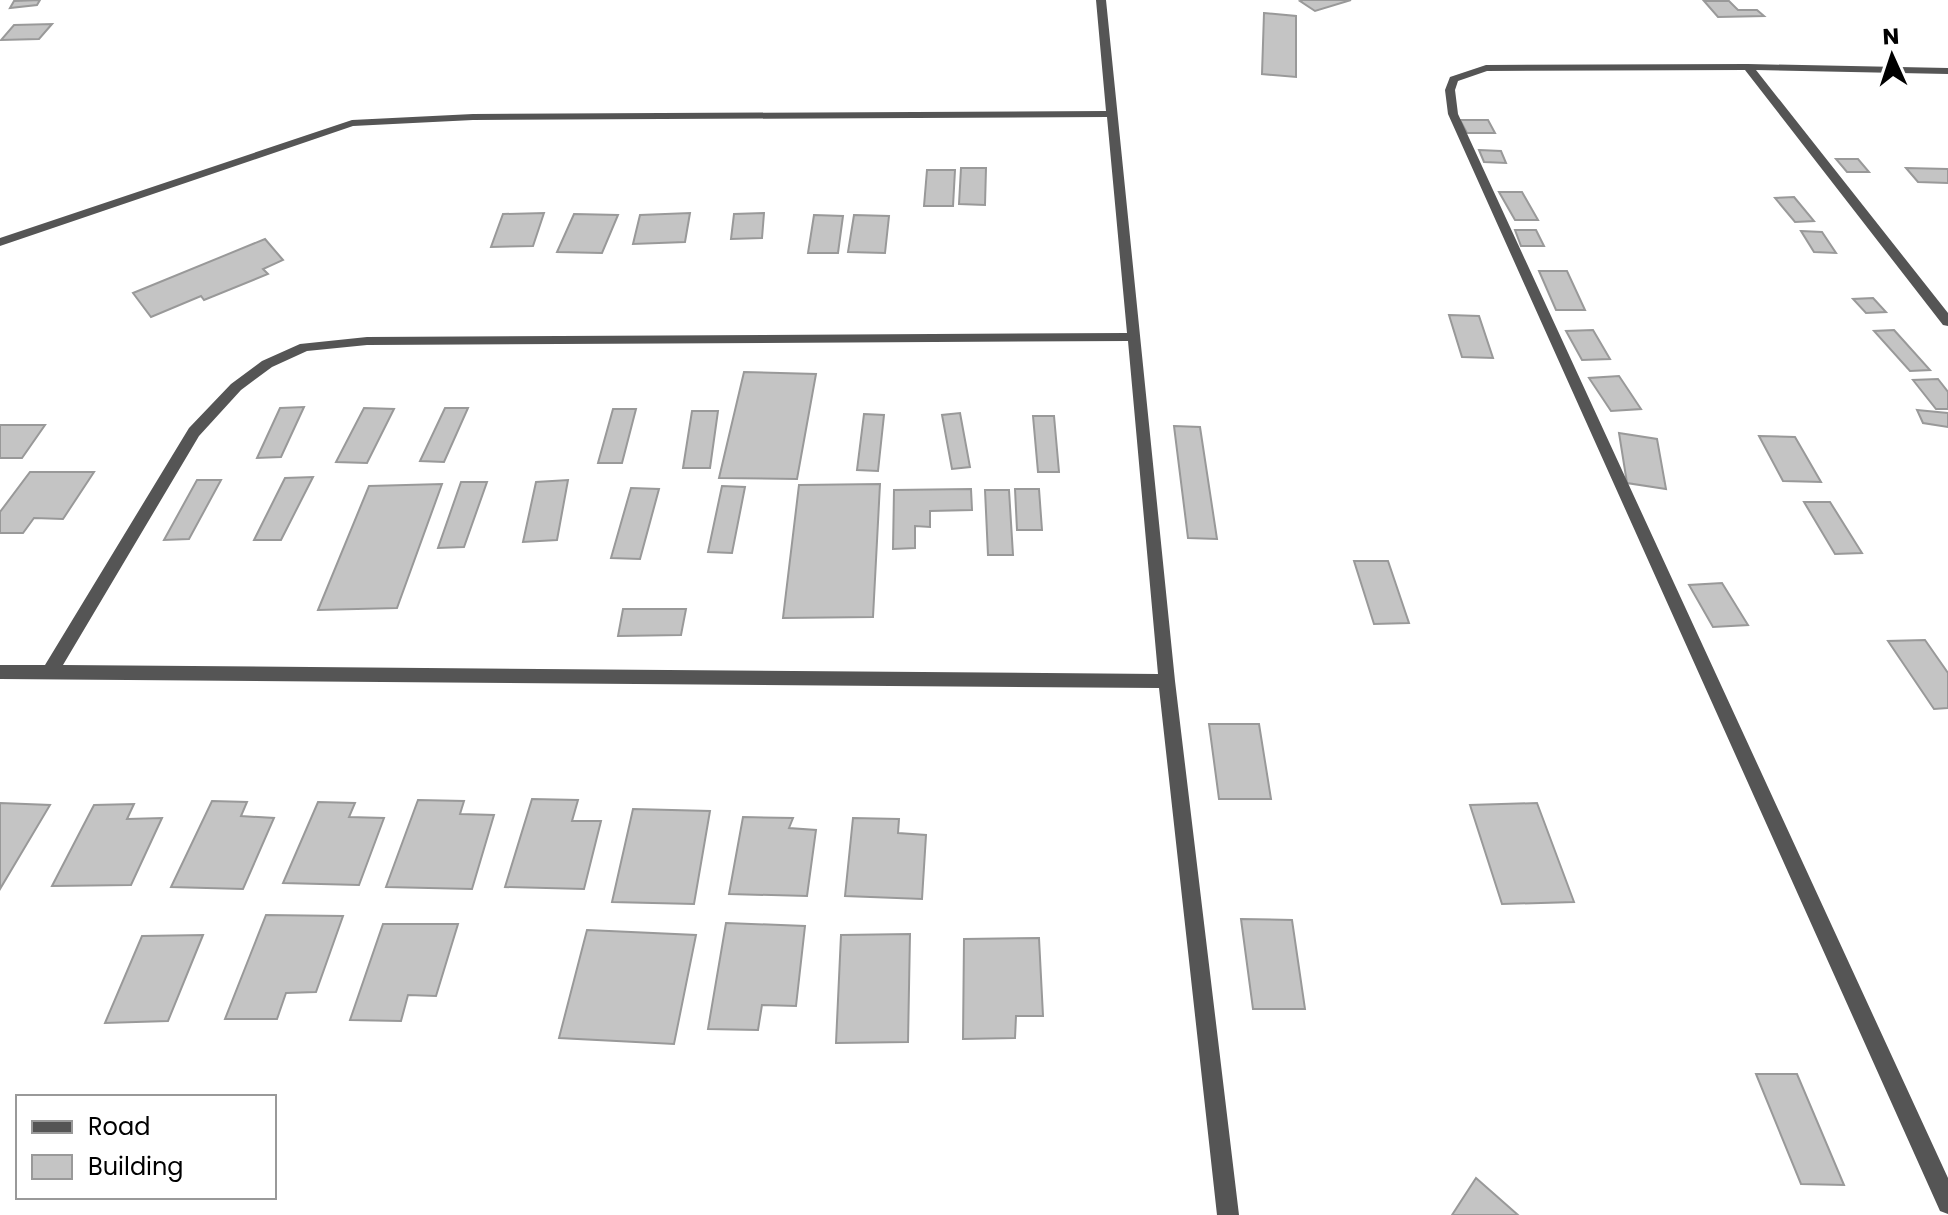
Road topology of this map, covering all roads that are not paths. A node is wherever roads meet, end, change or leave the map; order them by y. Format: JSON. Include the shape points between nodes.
{"nodes":[{"id":1,"x":1101,"y":0,"type":"edge"},
{"id":2,"x":1748,"y":67,"type":"junction"},
{"id":3,"x":1948,"y":71,"type":"edge"},
{"id":4,"x":1113,"y":114,"type":"junction"},
{"id":5,"x":0,"y":242,"type":"edge"},
{"id":6,"x":1948,"y":322,"type":"edge"},
{"id":7,"x":1135,"y":337,"type":"junction"},
{"id":8,"x":0,"y":672,"type":"edge"},
{"id":9,"x":50,"y":672,"type":"junction"},
{"id":10,"x":1167,"y":681,"type":"junction"},
{"id":11,"x":1948,"y":1203,"type":"edge"},
{"id":12,"x":1228,"y":1215,"type":"edge"}],
"edges":[{"from":1,"to":4,"type":"street"},
{"from":2,"to":3,"type":"street"},
{"from":2,"to":6,"type":"street"},
{"from":2,"to":11,"type":"street","via":[[1486,68],[1454,79],[1450,90],[1453,114]]},
{"from":4,"to":5,"type":"street","via":[[473,117],[352,123]]},
{"from":4,"to":7,"type":"street"},
{"from":7,"to":9,"type":"street","via":[[367,341],[305,347],[236,387],[194,432]]},
{"from":7,"to":10,"type":"street"},
{"from":8,"to":9,"type":"street"},
{"from":9,"to":10,"type":"street"},
{"from":10,"to":12,"type":"street"}]}
